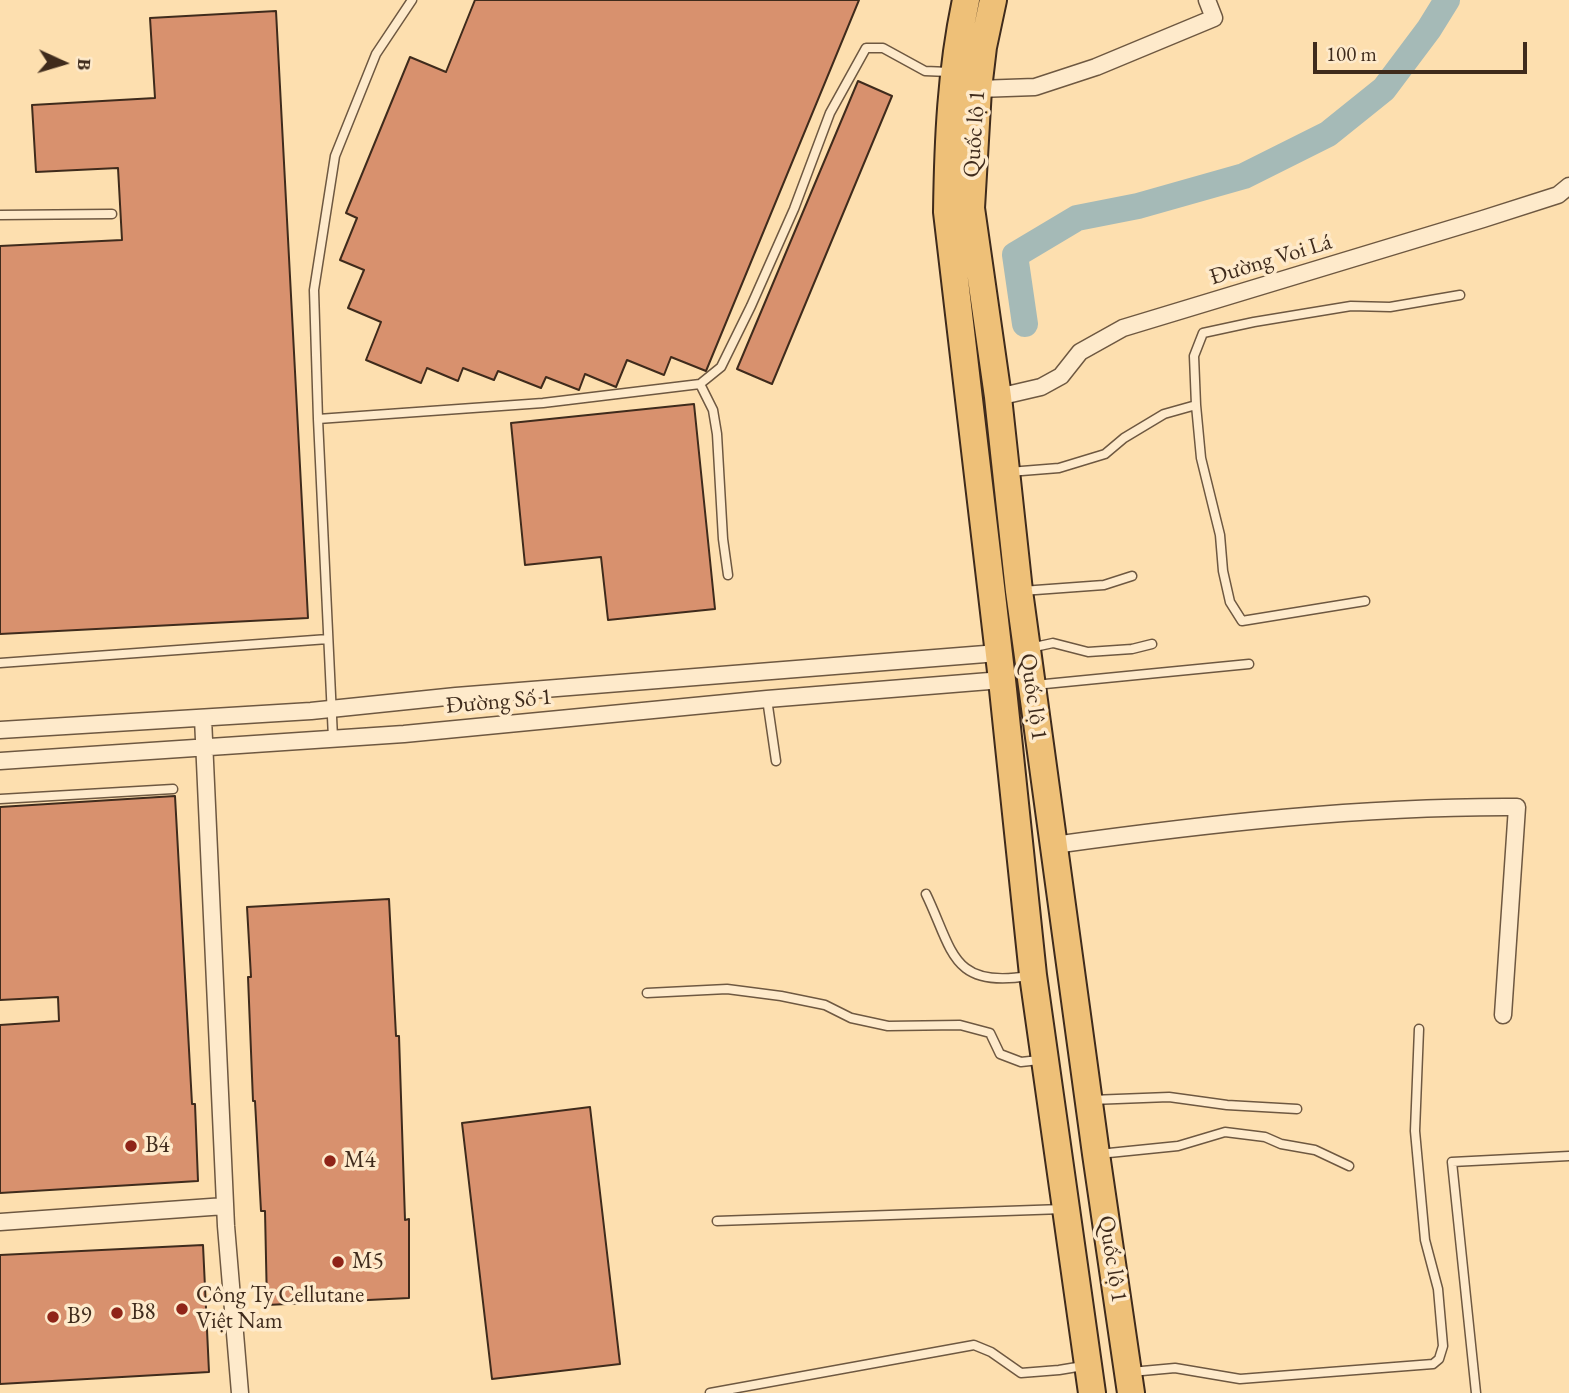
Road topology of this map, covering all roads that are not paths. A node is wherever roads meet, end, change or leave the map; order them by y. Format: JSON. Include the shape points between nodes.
{"nodes":[{"id":1,"x":412,"y":0,"type":"edge"},
{"id":2,"x":966,"y":0,"type":"edge"},
{"id":3,"x":993,"y":0,"type":"edge"},
{"id":4,"x":1207,"y":0,"type":"edge"},
{"id":5,"x":954,"y":72,"type":"junction"},
{"id":6,"x":978,"y":89,"type":"junction"},
{"id":7,"x":1569,"y":186,"type":"edge"},
{"id":8,"x":0,"y":215,"type":"edge"},
{"id":9,"x":112,"y":215,"type":"dead end"},
{"id":10,"x":1460,"y":295,"type":"dead end"},
{"id":11,"x":700,"y":384,"type":"junction"},
{"id":12,"x":999,"y":397,"type":"junction"},
{"id":13,"x":1196,"y":405,"type":"junction"},
{"id":14,"x":318,"y":419,"type":"junction"},
{"id":15,"x":1006,"y":473,"type":"junction"},
{"id":16,"x":728,"y":575,"type":"dead end"},
{"id":17,"x":1132,"y":576,"type":"dead end"},
{"id":18,"x":1019,"y":591,"type":"junction"},
{"id":19,"x":1365,"y":601,"type":"dead end"},
{"id":20,"x":328,"y":639,"type":"junction"},
{"id":21,"x":1152,"y":644,"type":"dead end"},
{"id":22,"x":1027,"y":648,"type":"junction"},
{"id":23,"x":998,"y":653,"type":"junction"},
{"id":24,"x":0,"y":663,"type":"edge"},
{"id":25,"x":1249,"y":664,"type":"dead end"},
{"id":26,"x":1002,"y":680,"type":"junction"},
{"id":27,"x":1031,"y":681,"type":"junction"},
{"id":28,"x":767,"y":699,"type":"junction"},
{"id":29,"x":331,"y":708,"type":"junction"},
{"id":30,"x":203,"y":718,"type":"junction"},
{"id":31,"x":0,"y":730,"type":"edge"},
{"id":32,"x":333,"y":738,"type":"junction"},
{"id":33,"x":204,"y":746,"type":"junction"},
{"id":34,"x":0,"y":761,"type":"edge"},
{"id":35,"x":776,"y":761,"type":"dead end"},
{"id":36,"x":173,"y":789,"type":"dead end"},
{"id":37,"x":0,"y":799,"type":"edge"},
{"id":38,"x":1054,"y":845,"type":"junction"},
{"id":39,"x":926,"y":894,"type":"dead end"},
{"id":40,"x":1033,"y":975,"type":"junction"},
{"id":41,"x":647,"y":993,"type":"dead end"},
{"id":42,"x":1503,"y":1015,"type":"dead end"},
{"id":43,"x":1419,"y":1029,"type":"dead end"},
{"id":44,"x":1045,"y":1060,"type":"junction"},
{"id":45,"x":1088,"y":1100,"type":"junction"},
{"id":46,"x":1297,"y":1109,"type":"dead end"},
{"id":47,"x":1096,"y":1154,"type":"junction"},
{"id":48,"x":1569,"y":1156,"type":"edge"},
{"id":49,"x":1349,"y":1166,"type":"dead end"},
{"id":50,"x":225,"y":1206,"type":"junction"},
{"id":51,"x":1066,"y":1209,"type":"junction"},
{"id":52,"x":718,"y":1221,"type":"dead end"},
{"id":53,"x":0,"y":1222,"type":"edge"},
{"id":54,"x":1088,"y":1365,"type":"junction"},
{"id":55,"x":1130,"y":1383,"type":"edge"},
{"id":56,"x":240,"y":1393,"type":"edge"},
{"id":57,"x":710,"y":1393,"type":"edge"},
{"id":58,"x":1092,"y":1393,"type":"edge"},
{"id":59,"x":1476,"y":1393,"type":"edge"}],
"edges":[{"from":1,"to":14,"type":"lane","via":[[376,54],[335,156],[314,290]]},
{"from":2,"to":5,"type":"highway","name":"Quốc lộ 1"},
{"from":3,"to":6,"type":"highway","name":"Quốc lộ 1"},
{"from":4,"to":6,"type":"street","via":[[1214,18],[1096,67],[1035,87]]},
{"from":5,"to":11,"type":"lane","via":[[925,71],[883,48],[866,48],[830,113],[794,209],[745,318],[721,366]]},
{"from":5,"to":23,"type":"highway","name":"Quốc lộ 1","via":[[947,212]]},
{"from":6,"to":12,"type":"highway","name":"Quốc lộ 1","via":[[971,208]]},
{"from":7,"to":12,"type":"street","name":"Đường Voi Lá","via":[[1558,195],[1483,219],[1123,328],[1080,352],[1061,376],[1041,387]]},
{"from":8,"to":9,"type":"lane"},
{"from":10,"to":13,"type":"lane","via":[[1390,307],[1351,306],[1203,334],[1194,356]]},
{"from":11,"to":14,"type":"lane","via":[[543,403]]},
{"from":11,"to":16,"type":"lane","via":[[718,434]]},
{"from":12,"to":15,"type":"highway","name":"Quốc lộ 1"},
{"from":13,"to":15,"type":"lane","via":[[1164,414],[1105,454],[1059,468]]},
{"from":13,"to":19,"type":"lane","via":[[1201,458],[1220,535],[1223,571],[1230,602],[1242,621]]},
{"from":14,"to":20,"type":"lane"},
{"from":15,"to":18,"type":"highway","name":"Quốc lộ 1"},
{"from":17,"to":18,"type":"lane","via":[[1104,585]]},
{"from":18,"to":22,"type":"highway","name":"Quốc lộ 1"},
{"from":20,"to":24,"type":"lane"},
{"from":20,"to":29,"type":"lane"},
{"from":21,"to":22,"type":"lane","via":[[1088,652],[1052,643]]},
{"from":22,"to":23,"type":"highway"},
{"from":22,"to":27,"type":"highway","name":"Quốc lộ 1"},
{"from":23,"to":26,"type":"highway","name":"Quốc lộ 1"},
{"from":23,"to":29,"type":"street","name":"Đường Số 1"},
{"from":25,"to":27,"type":"lane"},
{"from":26,"to":27,"type":"highway"},
{"from":26,"to":28,"type":"street","name":"Đường Số 1"},
{"from":26,"to":40,"type":"highway","name":"Quốc lộ 1"},
{"from":27,"to":38,"type":"highway","name":"Quốc lộ 1"},
{"from":28,"to":32,"type":"street","name":"Đường Số 1"},
{"from":28,"to":35,"type":"lane"},
{"from":29,"to":30,"type":"street","name":"Đường Số 1"},
{"from":29,"to":32,"type":"lane"},
{"from":30,"to":31,"type":"street","name":"Đường Số 1"},
{"from":30,"to":33,"type":"street"},
{"from":32,"to":33,"type":"street","name":"Đường Số 1"},
{"from":33,"to":34,"type":"street","name":"Đường Số 1"},
{"from":33,"to":50,"type":"street"},
{"from":36,"to":37,"type":"lane"},
{"from":38,"to":42,"type":"street","via":[[1271,820],[1410,809],[1517,807]]},
{"from":38,"to":45,"type":"highway","name":"Quốc lộ 1"},
{"from":39,"to":40,"type":"lane","via":[[964,970],[991,979]]},
{"from":40,"to":44,"type":"highway","name":"Quốc lộ 1"},
{"from":41,"to":44,"type":"lane","via":[[727,989],[825,1005],[851,1018],[888,1026],[960,1025],[990,1033],[1000,1054],[1021,1062]]},
{"from":43,"to":55,"type":"lane","via":[[1415,1131],[1424,1240],[1441,1316],[1439,1359],[1433,1364],[1240,1379],[1175,1368]]},
{"from":44,"to":51,"type":"highway","name":"Quốc lộ 1"},
{"from":45,"to":46,"type":"lane","via":[[1169,1097]]},
{"from":45,"to":47,"type":"highway","name":"Quốc lộ 1"},
{"from":47,"to":49,"type":"lane","via":[[1178,1146],[1225,1132],[1315,1150]]},
{"from":47,"to":55,"type":"highway","name":"Quốc lộ 1"},
{"from":48,"to":59,"type":"lane","via":[[1452,1162]]},
{"from":50,"to":53,"type":"street"},
{"from":50,"to":56,"type":"street"},
{"from":51,"to":52,"type":"lane"},
{"from":51,"to":54,"type":"highway","name":"Quốc lộ 1"},
{"from":54,"to":57,"type":"lane","via":[[1021,1373],[974,1345]]},
{"from":54,"to":58,"type":"highway","name":"Quốc lộ 1"}]}
